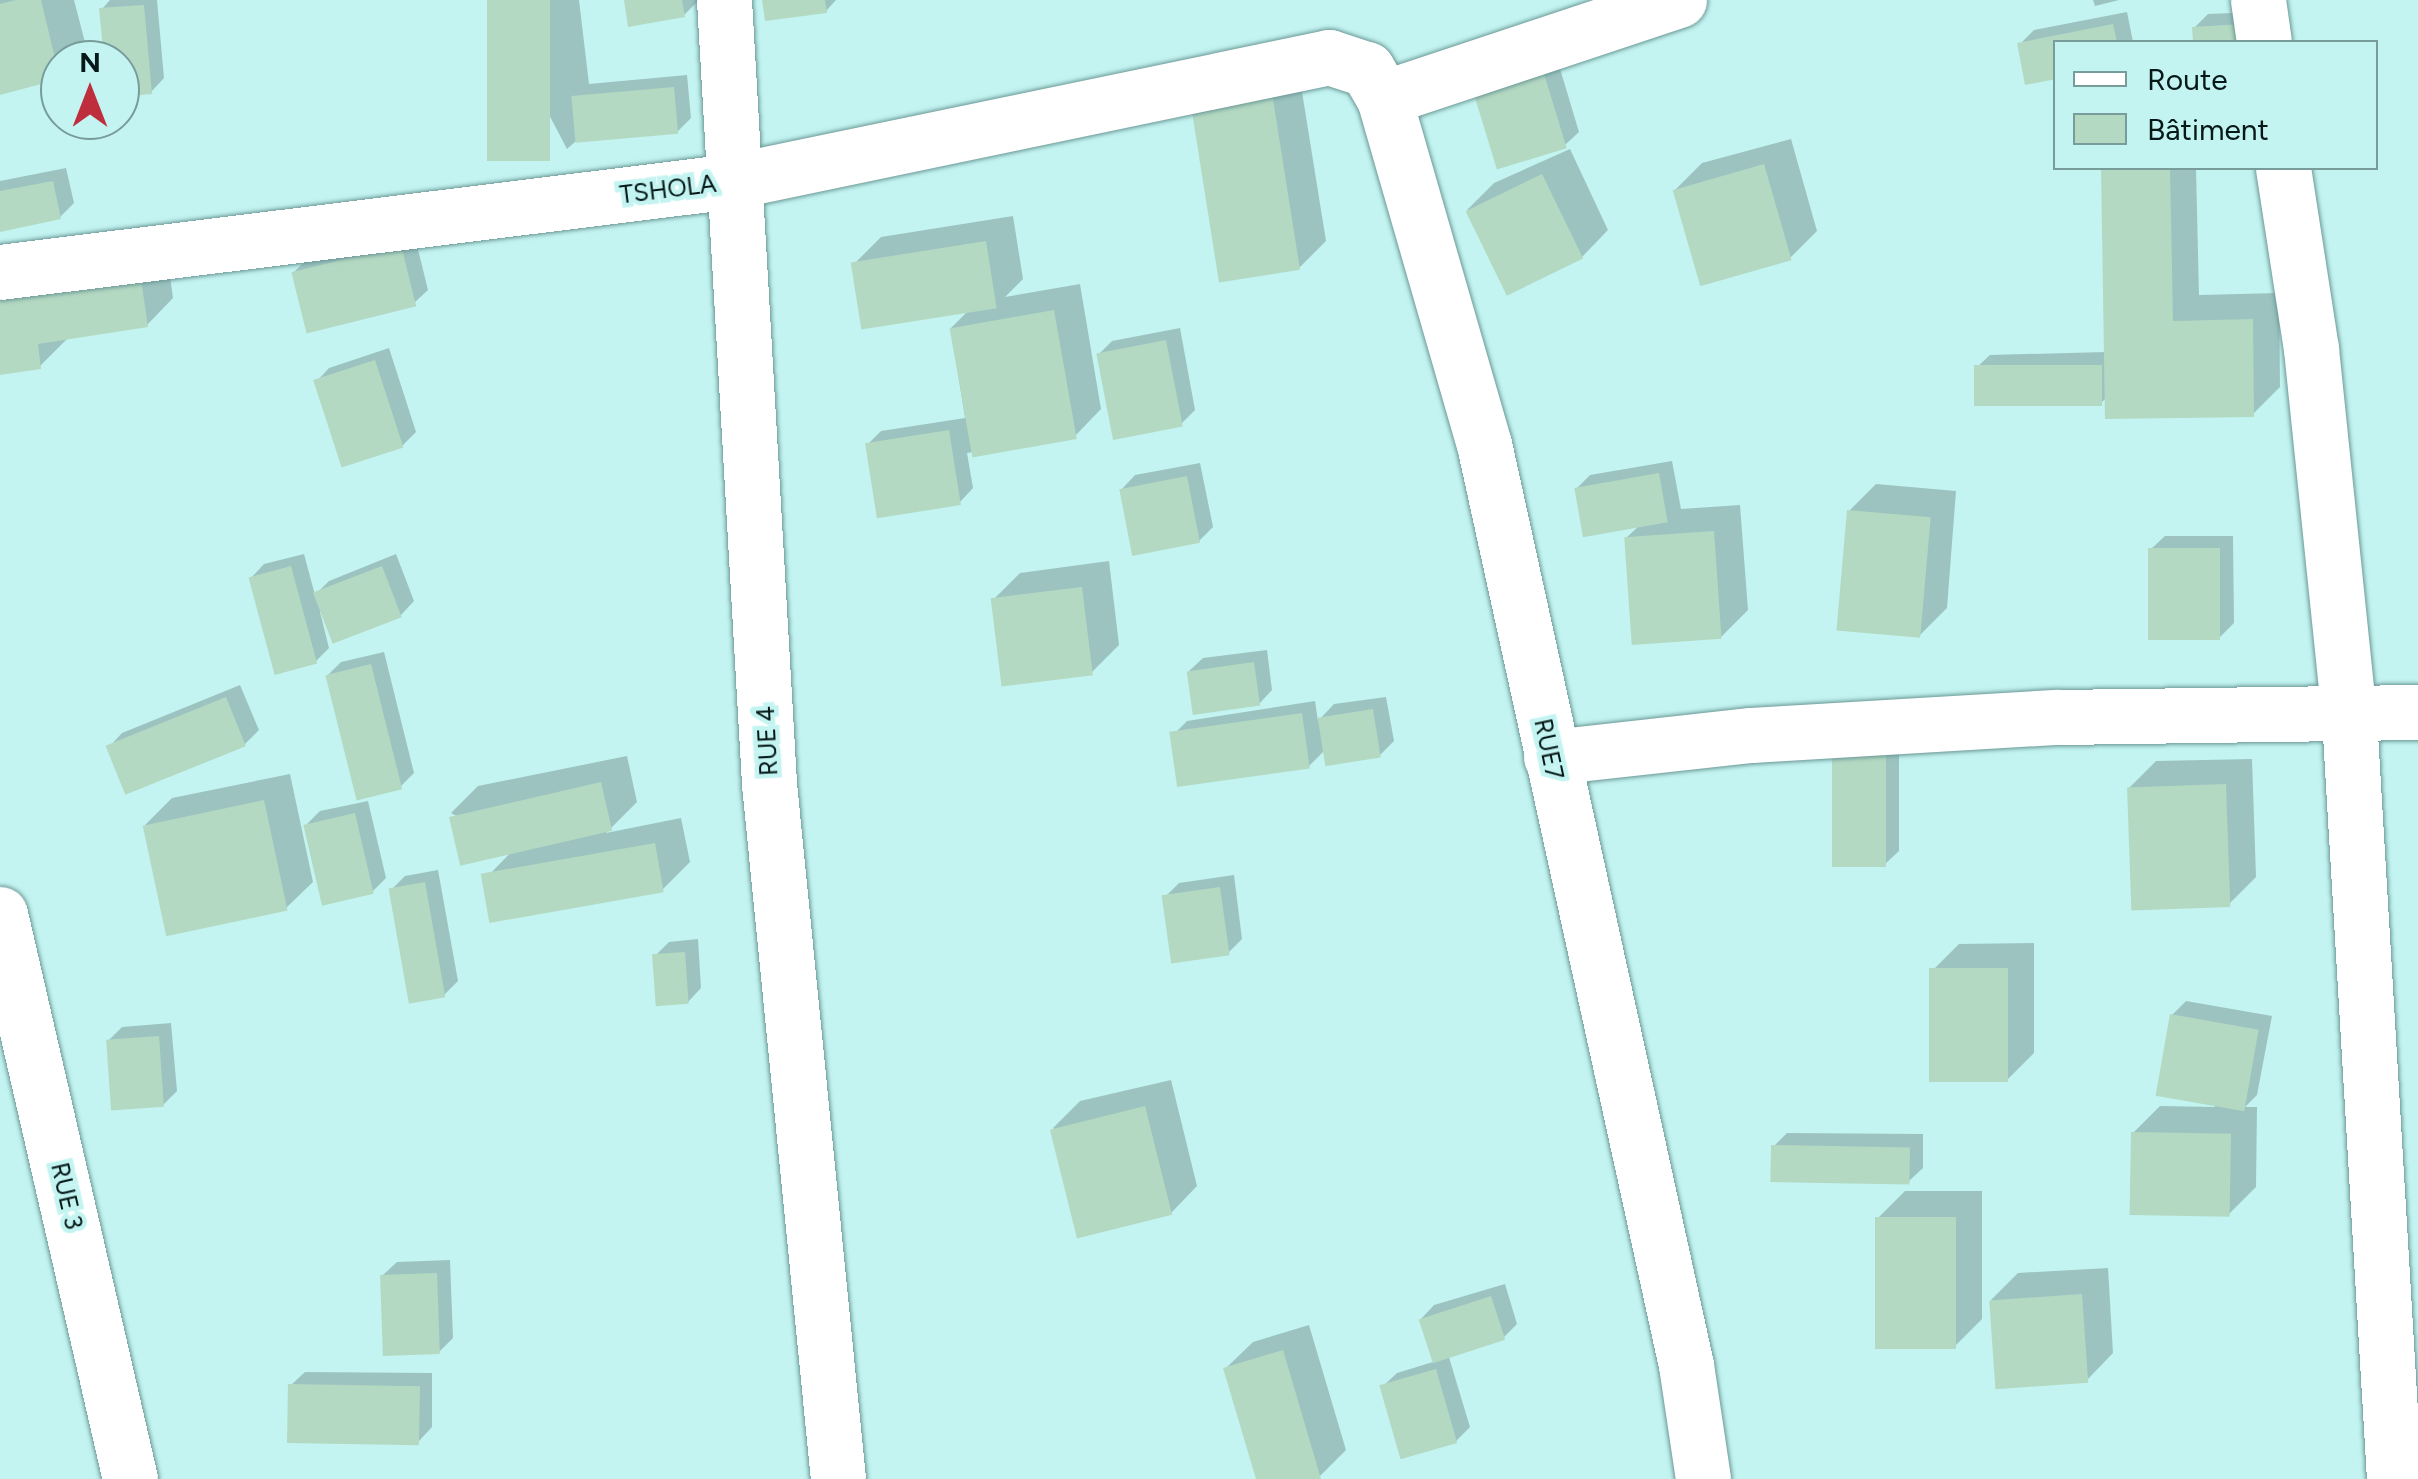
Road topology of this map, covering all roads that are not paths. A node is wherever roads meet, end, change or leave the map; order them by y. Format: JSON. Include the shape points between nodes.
{"nodes":[{"id":1,"x":724,"y":0,"type":"edge"},
{"id":2,"x":1679,"y":0,"type":"edge"},
{"id":3,"x":2258,"y":0,"type":"edge"},
{"id":4,"x":2264,"y":40,"type":"edge"},
{"id":5,"x":1329,"y":57,"type":"joint"},
{"id":6,"x":1384,"y":98,"type":"junction"},
{"id":7,"x":2283,"y":170,"type":"edge"},
{"id":8,"x":734,"y":181,"type":"junction"},
{"id":9,"x":0,"y":272,"type":"edge"},
{"id":10,"x":2418,"y":712,"type":"edge"},
{"id":11,"x":2349,"y":717,"type":"junction"},
{"id":12,"x":1550,"y":757,"type":"junction"},
{"id":13,"x":0,"y":914,"type":"edge"},
{"id":14,"x":130,"y":1479,"type":"edge"},
{"id":15,"x":838,"y":1479,"type":"edge"},
{"id":16,"x":1703,"y":1479,"type":"edge"},
{"id":17,"x":2394,"y":1479,"type":"edge"}],
"edges":[{"from":1,"to":8,"type":"street","name":"RUE 4"},
{"from":2,"to":6,"type":"street"},
{"from":3,"to":4,"type":"street"},
{"from":5,"to":6,"type":"street","name":"RUE7","via":[[1366,70]]},
{"from":5,"to":8,"type":"street","name":"TSHOLA"},
{"from":6,"to":12,"type":"street","name":"RUE7","via":[[1484,444]]},
{"from":7,"to":11,"type":"street","via":[[2311,350]]},
{"from":8,"to":9,"type":"street","name":"TSHOLA"},
{"from":8,"to":15,"type":"street","name":"RUE 4","via":[[769,784]]},
{"from":10,"to":11,"type":"street"},
{"from":11,"to":12,"type":"street","via":[[2058,717],[1751,735]]},
{"from":11,"to":17,"type":"street"},
{"from":12,"to":16,"type":"street","name":"RUE7","via":[[1686,1365]]},
{"from":13,"to":14,"type":"street","name":"RUE 3"}]}
